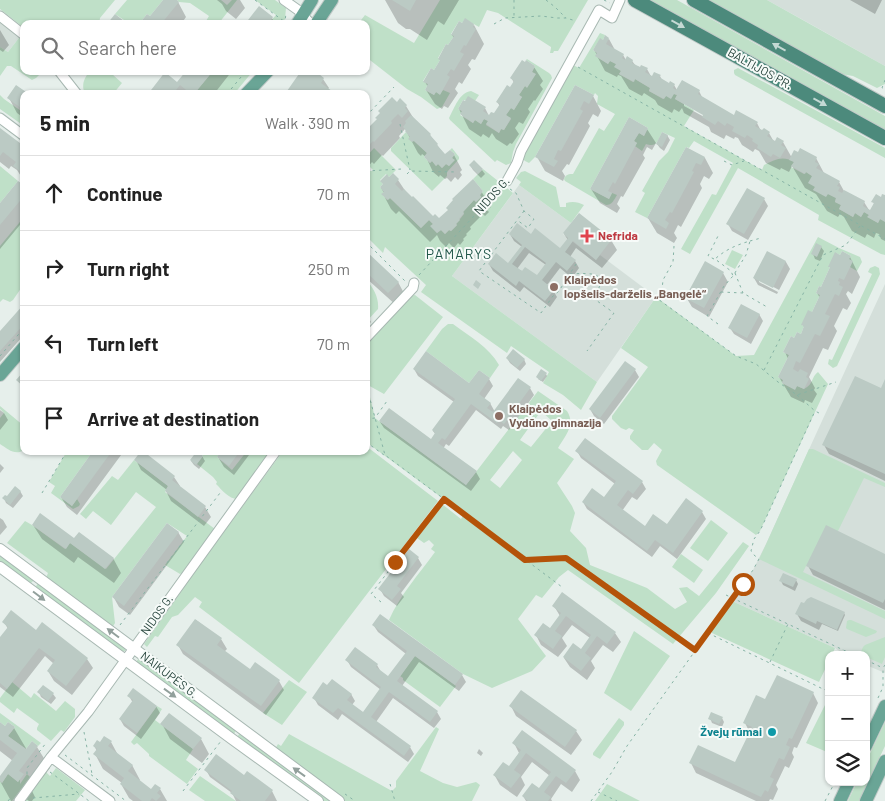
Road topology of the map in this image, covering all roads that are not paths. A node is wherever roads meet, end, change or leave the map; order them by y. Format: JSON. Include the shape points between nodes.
{"nodes":[{"id":1,"x":284,"y":0,"type":"edge"},
{"id":2,"x":312,"y":0,"type":"edge"},
{"id":3,"x":332,"y":0,"type":"edge"},
{"id":4,"x":620,"y":0,"type":"edge"},
{"id":5,"x":635,"y":0,"type":"edge"},
{"id":6,"x":694,"y":0,"type":"edge"},
{"id":7,"x":0,"y":16,"type":"edge"},
{"id":8,"x":303,"y":20,"type":"edge"},
{"id":9,"x":304,"y":20,"type":"edge"},
{"id":10,"x":319,"y":20,"type":"edge"},
{"id":11,"x":20,"y":32,"type":"edge"},
{"id":12,"x":62,"y":75,"type":"edge"},
{"id":13,"x":260,"y":75,"type":"edge"},
{"id":14,"x":264,"y":75,"type":"edge"},
{"id":15,"x":73,"y":90,"type":"edge"},
{"id":16,"x":249,"y":90,"type":"edge"},
{"id":17,"x":884,"y":104,"type":"edge"},
{"id":18,"x":0,"y":118,"type":"edge"},
{"id":19,"x":20,"y":133,"type":"edge"},
{"id":20,"x":885,"y":138,"type":"edge"},
{"id":21,"x":505,"y":182,"type":"road end"},
{"id":22,"x":414,"y":286,"type":"road end"},
{"id":23,"x":370,"y":334,"type":"edge"},
{"id":24,"x":20,"y":352,"type":"edge"},
{"id":25,"x":0,"y":375,"type":"edge"},
{"id":26,"x":273,"y":455,"type":"edge"},
{"id":27,"x":0,"y":549,"type":"edge"},
{"id":28,"x":0,"y":567,"type":"edge"},
{"id":29,"x":133,"y":648,"type":"junction"},
{"id":30,"x":124,"y":659,"type":"junction"},
{"id":31,"x":880,"y":705,"type":"edge"},
{"id":32,"x":868,"y":741,"type":"edge"},
{"id":33,"x":51,"y":757,"type":"junction"},
{"id":34,"x":885,"y":761,"type":"edge"},
{"id":35,"x":847,"y":786,"type":"edge"},
{"id":36,"x":15,"y":798,"type":"edge"},
{"id":37,"x":110,"y":801,"type":"edge"},
{"id":38,"x":318,"y":801,"type":"edge"},
{"id":39,"x":339,"y":801,"type":"edge"},
{"id":40,"x":840,"y":801,"type":"edge"},
{"id":41,"x":866,"y":801,"type":"edge"}],
"edges":[{"from":1,"to":8,"type":"street"},
{"from":2,"to":9,"type":"main road"},
{"from":3,"to":10,"type":"main road"},
{"from":4,"to":21,"type":"street","name":"NIDOS G.","via":[[612,18],[599,10],[521,151],[518,164]]},
{"from":5,"to":20,"type":"highway","name":"BALTIJOS PR.","one_way":true},
{"from":17,"to":6,"type":"highway","one_way":true},
{"from":7,"to":11,"type":"street"},
{"from":12,"to":15,"type":"street"},
{"from":13,"to":16,"type":"main road"},
{"from":14,"to":16,"type":"main road"},
{"from":18,"to":19,"type":"street"},
{"from":22,"to":23,"type":"street"},
{"from":24,"to":25,"type":"main road"},
{"from":26,"to":29,"type":"street","name":"NIDOS G."},
{"from":29,"to":27,"type":"street","name":"NAIKUPĖS G.","one_way":true},
{"from":28,"to":30,"type":"street","name":"NAIKUPĖS G.","one_way":true},
{"from":29,"to":30,"type":"street","name":"NIDOS G."},
{"from":39,"to":29,"type":"street","name":"NAIKUPĖS G.","one_way":true},
{"from":30,"to":33,"type":"street","name":"NIDOS G.","via":[[88,712]]},
{"from":30,"to":38,"type":"street","name":"NAIKUPĖS G.","one_way":true},
{"from":31,"to":32,"type":"main road"},
{"from":33,"to":36,"type":"street","name":"NIDOS G."},
{"from":33,"to":37,"type":"street"},
{"from":34,"to":41,"type":"main road"},
{"from":35,"to":40,"type":"main road"}]}
